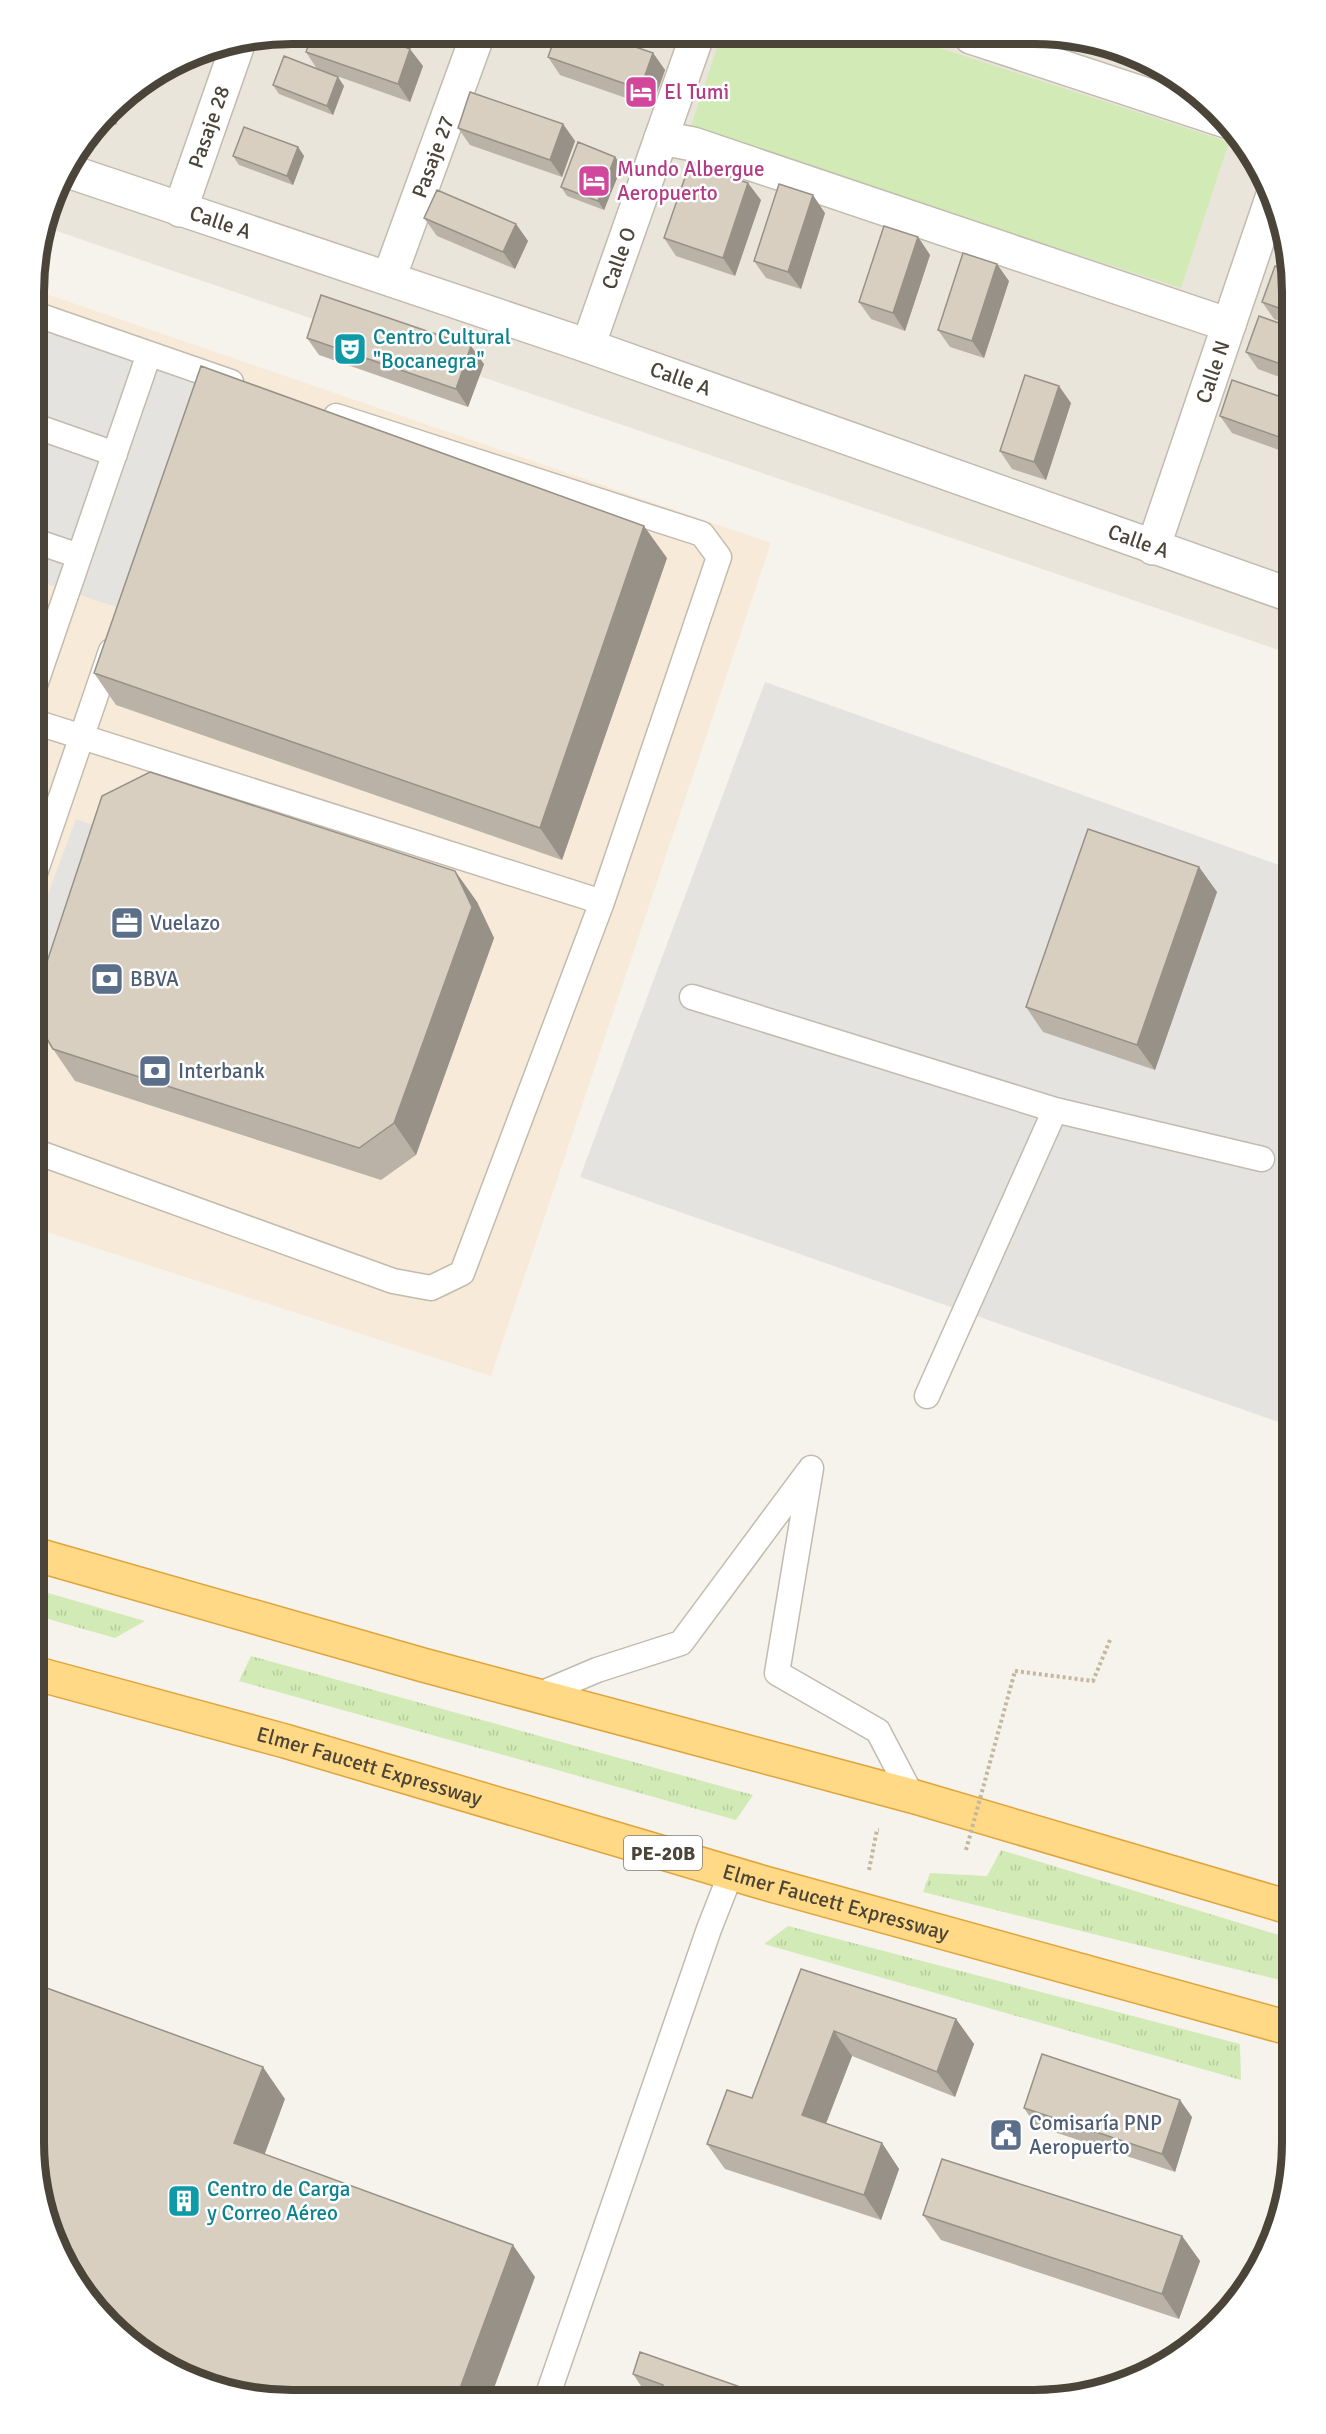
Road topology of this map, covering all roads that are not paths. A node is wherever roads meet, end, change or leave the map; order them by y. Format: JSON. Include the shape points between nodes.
{"nodes":[{"id":1,"x":474,"y":44,"type":"edge"},
{"id":2,"x":694,"y":44,"type":"edge"},
{"id":3,"x":993,"y":44,"type":"edge"},
{"id":4,"x":236,"y":50,"type":"edge"},
{"id":5,"x":1210,"y":116,"type":"edge"},
{"id":6,"x":661,"y":138,"type":"junction"},
{"id":7,"x":74,"y":173,"type":"edge"},
{"id":8,"x":1268,"y":209,"type":"edge"},
{"id":9,"x":180,"y":210,"type":"junction"},
{"id":10,"x":389,"y":278,"type":"junction"},
{"id":11,"x":44,"y":317,"type":"edge"},
{"id":12,"x":1229,"y":325,"type":"junction"},
{"id":13,"x":588,"y":346,"type":"junction"},
{"id":14,"x":149,"y":354,"type":"junction"},
{"id":15,"x":253,"y":389,"type":"edge"},
{"id":16,"x":309,"y":407,"type":"edge"},
{"id":17,"x":44,"y":429,"type":"edge"},
{"id":18,"x":115,"y":454,"type":"junction"},
{"id":19,"x":44,"y":544,"type":"edge"},
{"id":20,"x":1153,"y":548,"type":"junction"},
{"id":21,"x":79,"y":556,"type":"junction"},
{"id":22,"x":1282,"y":592,"type":"edge"},
{"id":23,"x":120,"y":627,"type":"edge"},
{"id":24,"x":44,"y":659,"type":"edge"},
{"id":25,"x":44,"y":725,"type":"edge"},
{"id":26,"x":81,"y":737,"type":"junction"},
{"id":27,"x":44,"y":846,"type":"edge"},
{"id":28,"x":602,"y":902,"type":"junction"},
{"id":29,"x":692,"y":997,"type":"dead end"},
{"id":30,"x":1055,"y":1110,"type":"junction"},
{"id":31,"x":44,"y":1155,"type":"edge"},
{"id":32,"x":1262,"y":1159,"type":"dead end"},
{"id":33,"x":927,"y":1396,"type":"dead end"},
{"id":34,"x":44,"y":1557,"type":"edge"},
{"id":35,"x":44,"y":1676,"type":"edge"},
{"id":36,"x":538,"y":1695,"type":"junction"},
{"id":37,"x":912,"y":1796,"type":"junction"},
{"id":38,"x":731,"y":1873,"type":"junction"},
{"id":39,"x":1282,"y":1905,"type":"edge"},
{"id":40,"x":1282,"y":2026,"type":"edge"},
{"id":41,"x":549,"y":2390,"type":"edge"}],
"edges":[{"from":1,"to":10,"type":"street","name":"Pasaje 27"},
{"from":2,"to":6,"type":"street","name":"Calle O"},
{"from":3,"to":5,"type":"street"},
{"from":4,"to":9,"type":"street","name":"Pasaje 28"},
{"from":6,"to":12,"type":"street","via":[[693,144]]},
{"from":6,"to":13,"type":"street","name":"Calle O"},
{"from":7,"to":9,"type":"street","name":"Calle A"},
{"from":8,"to":12,"type":"street","name":"Calle N"},
{"from":9,"to":10,"type":"street","name":"Calle A"},
{"from":10,"to":13,"type":"street","name":"Calle A"},
{"from":11,"to":14,"type":"lane"},
{"from":12,"to":20,"type":"street","name":"Calle N"},
{"from":13,"to":20,"type":"street","name":"Calle A"},
{"from":14,"to":15,"type":"lane","via":[[204,385]]},
{"from":14,"to":18,"type":"lane"},
{"from":16,"to":28,"type":"lane","via":[[702,534],[719,557]]},
{"from":17,"to":18,"type":"lane"},
{"from":18,"to":21,"type":"lane"},
{"from":19,"to":21,"type":"lane"},
{"from":20,"to":22,"type":"street","name":"Calle A"},
{"from":21,"to":24,"type":"lane"},
{"from":23,"to":26,"type":"lane"},
{"from":25,"to":26,"type":"lane"},
{"from":26,"to":27,"type":"lane"},
{"from":26,"to":28,"type":"lane"},
{"from":28,"to":31,"type":"lane","via":[[462,1273],[431,1288],[393,1281]]},
{"from":29,"to":30,"type":"lane"},
{"from":30,"to":32,"type":"lane"},
{"from":30,"to":33,"type":"lane"},
{"from":34,"to":36,"type":"highway"},
{"from":35,"to":38,"type":"highway","name":"Elmer Faucett Expressway","number":"PE-20B","via":[[285,1741]]},
{"from":36,"to":37,"type":"highway"},
{"from":36,"to":37,"type":"lane","via":[[597,1670],[681,1643],[811,1468],[777,1673],[878,1731]]},
{"from":37,"to":39,"type":"highway"},
{"from":38,"to":40,"type":"highway","name":"Elmer Faucett Expressway","number":"PE-20B"},
{"from":38,"to":41,"type":"lane"}]}
